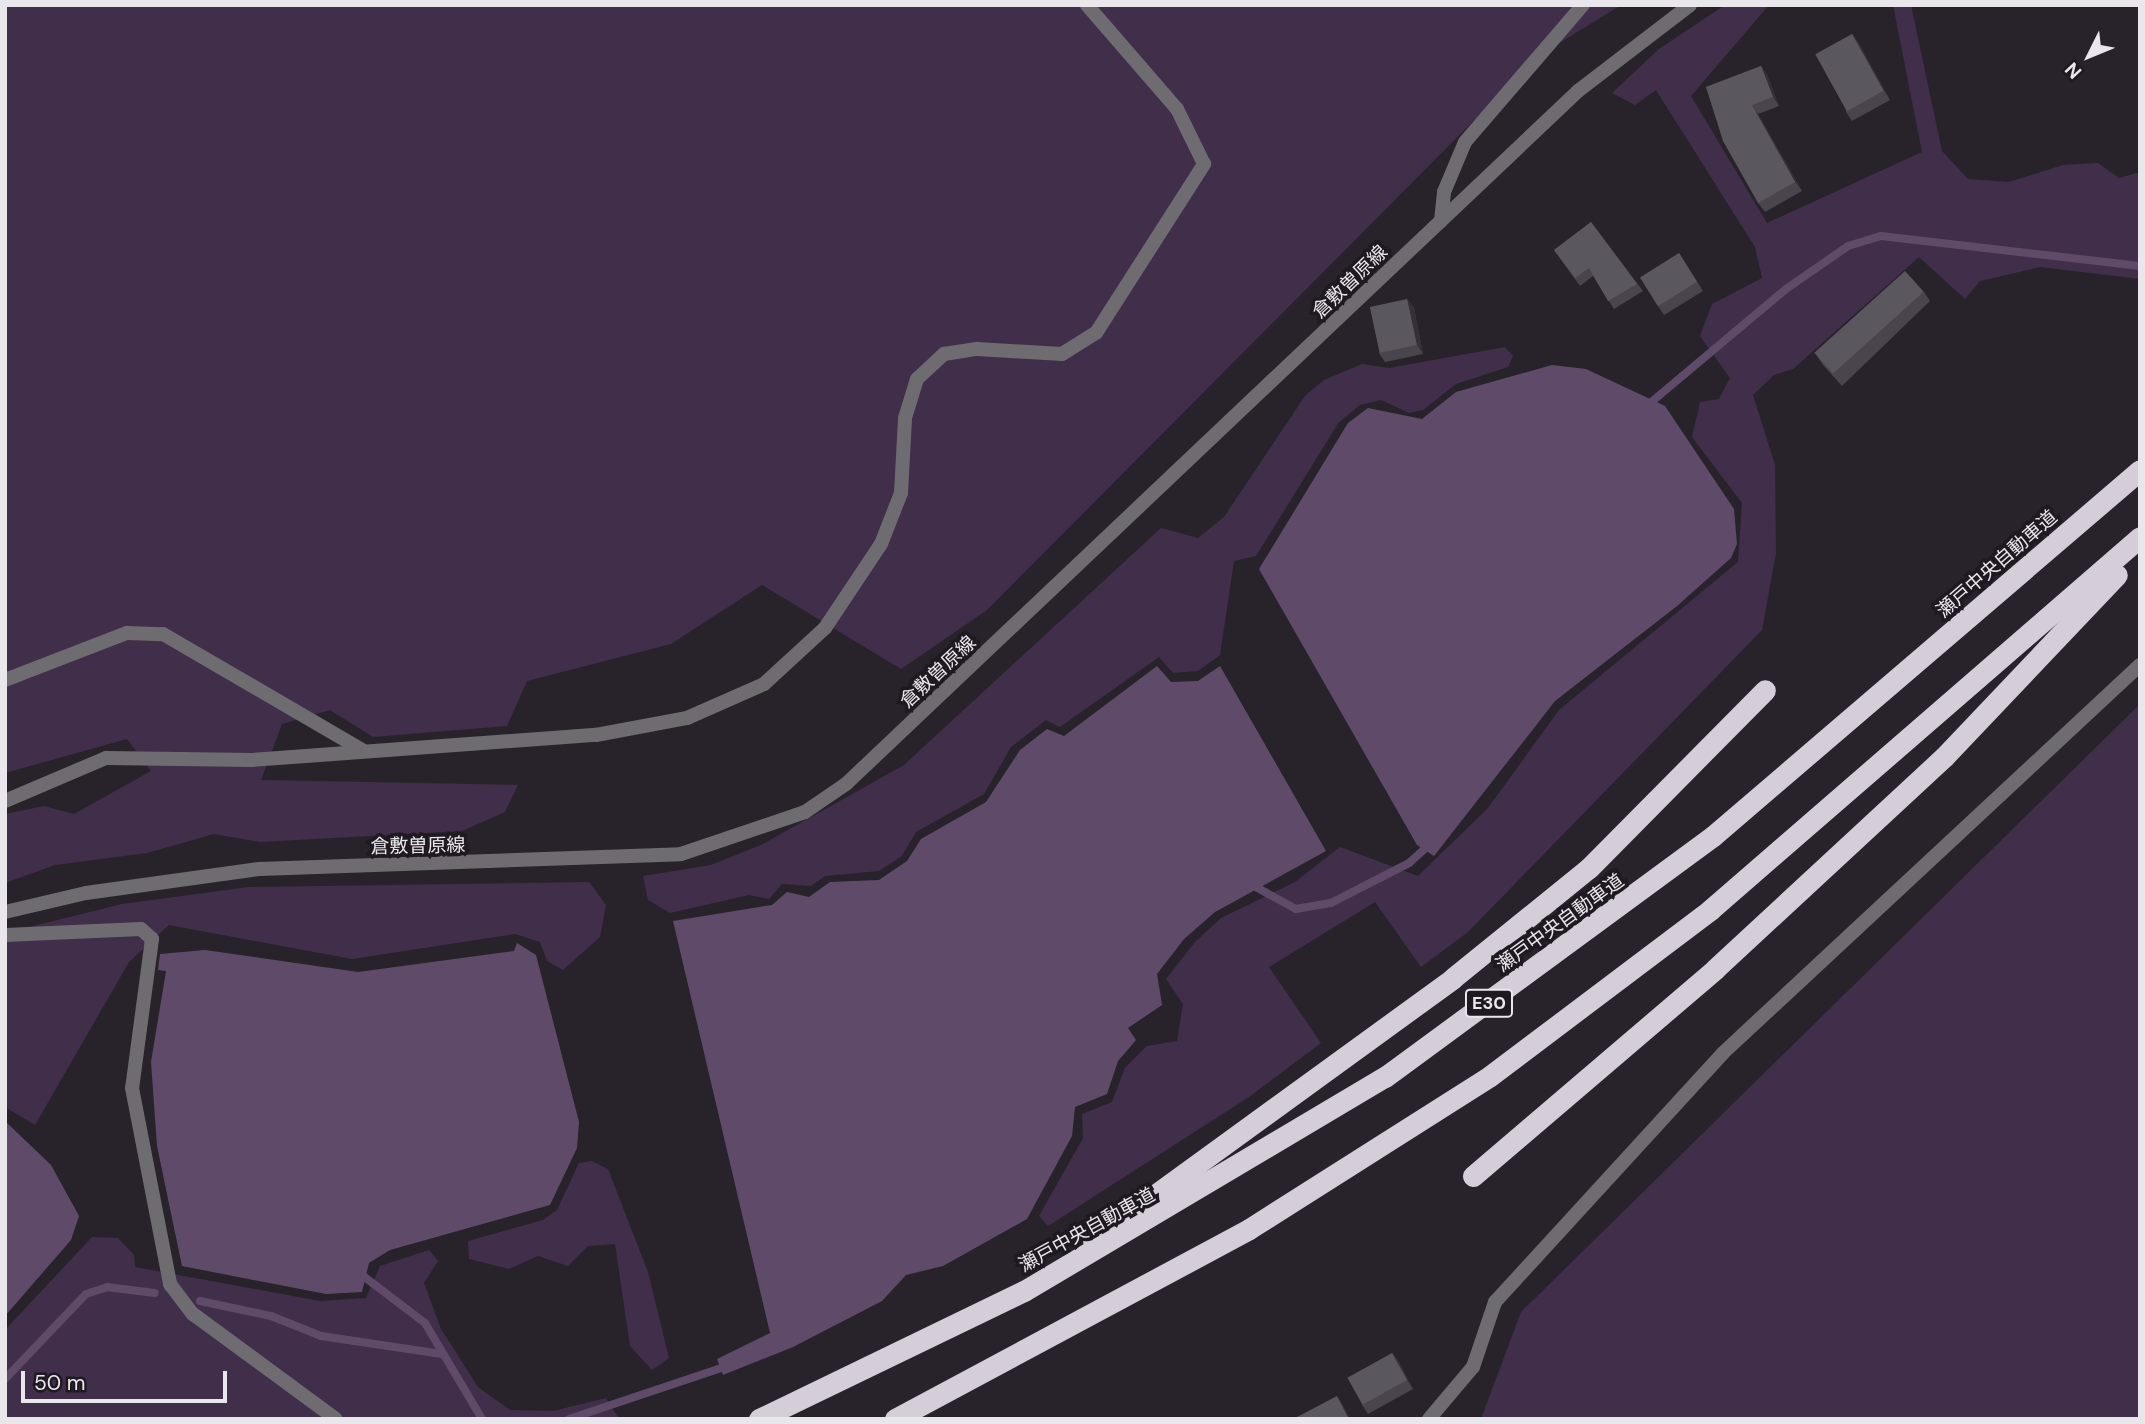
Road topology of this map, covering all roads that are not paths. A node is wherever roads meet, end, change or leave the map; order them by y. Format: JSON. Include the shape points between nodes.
{"nodes":[{"id":1,"x":1087,"y":5,"type":"edge"},
{"id":2,"x":1583,"y":5,"type":"edge"},
{"id":3,"x":1690,"y":5,"type":"edge"},
{"id":4,"x":1441,"y":221,"type":"junction"},
{"id":5,"x":2140,"y":470,"type":"edge"},
{"id":6,"x":2140,"y":537,"type":"edge"},
{"id":7,"x":2140,"y":550,"type":"edge"},
{"id":8,"x":2140,"y":665,"type":"edge"},
{"id":9,"x":5,"y":680,"type":"edge"},
{"id":10,"x":1765,"y":691,"type":"dead end"},
{"id":11,"x":363,"y":750,"type":"junction"},
{"id":12,"x":5,"y":801,"type":"edge"},
{"id":13,"x":5,"y":912,"type":"edge"},
{"id":14,"x":5,"y":935,"type":"edge"},
{"id":15,"x":1473,"y":1176,"type":"dead end"},
{"id":16,"x":1024,"y":1291,"type":"junction"},
{"id":17,"x":336,"y":1419,"type":"edge"},
{"id":18,"x":759,"y":1419,"type":"edge"},
{"id":19,"x":895,"y":1419,"type":"edge"},
{"id":20,"x":1429,"y":1419,"type":"edge"}],
"edges":[{"from":1,"to":11,"type":"street","via":[[1177,108],[1204,164],[1096,332],[1062,354],[977,349],[944,354],[918,379],[905,418],[901,493],[881,544],[825,628],[764,684],[687,718],[596,735]]},
{"from":2,"to":4,"type":"street","via":[[1575,22],[1465,142],[1444,192]]},
{"from":3,"to":4,"type":"street","name":"倉敷曽原線","via":[[1578,91]]},
{"from":4,"to":13,"type":"street","name":"倉敷曽原線","via":[[846,785],[805,812],[681,854],[260,869],[86,893]]},
{"from":5,"to":16,"type":"highway","name":"瀬戸中央自動車道","number":"E30","via":[[1844,728],[1574,943],[1277,1146]]},
{"from":6,"to":19,"type":"highway","via":[[1710,910],[1490,1076],[1250,1229]]},
{"from":7,"to":15,"type":"highway","via":[[1944,757],[1715,969]]},
{"from":8,"to":20,"type":"street","via":[[1723,1053],[1494,1302],[1473,1367]]},
{"from":9,"to":11,"type":"street","via":[[127,633],[163,634]]},
{"from":10,"to":16,"type":"highway","via":[[1589,868],[1453,978]]},
{"from":11,"to":12,"type":"street","via":[[252,760],[106,758]]},
{"from":14,"to":17,"type":"street","via":[[141,929],[152,939],[132,1088],[170,1284],[192,1314]]},
{"from":16,"to":18,"type":"highway","name":"瀬戸中央自動車道","number":"E30"}]}
